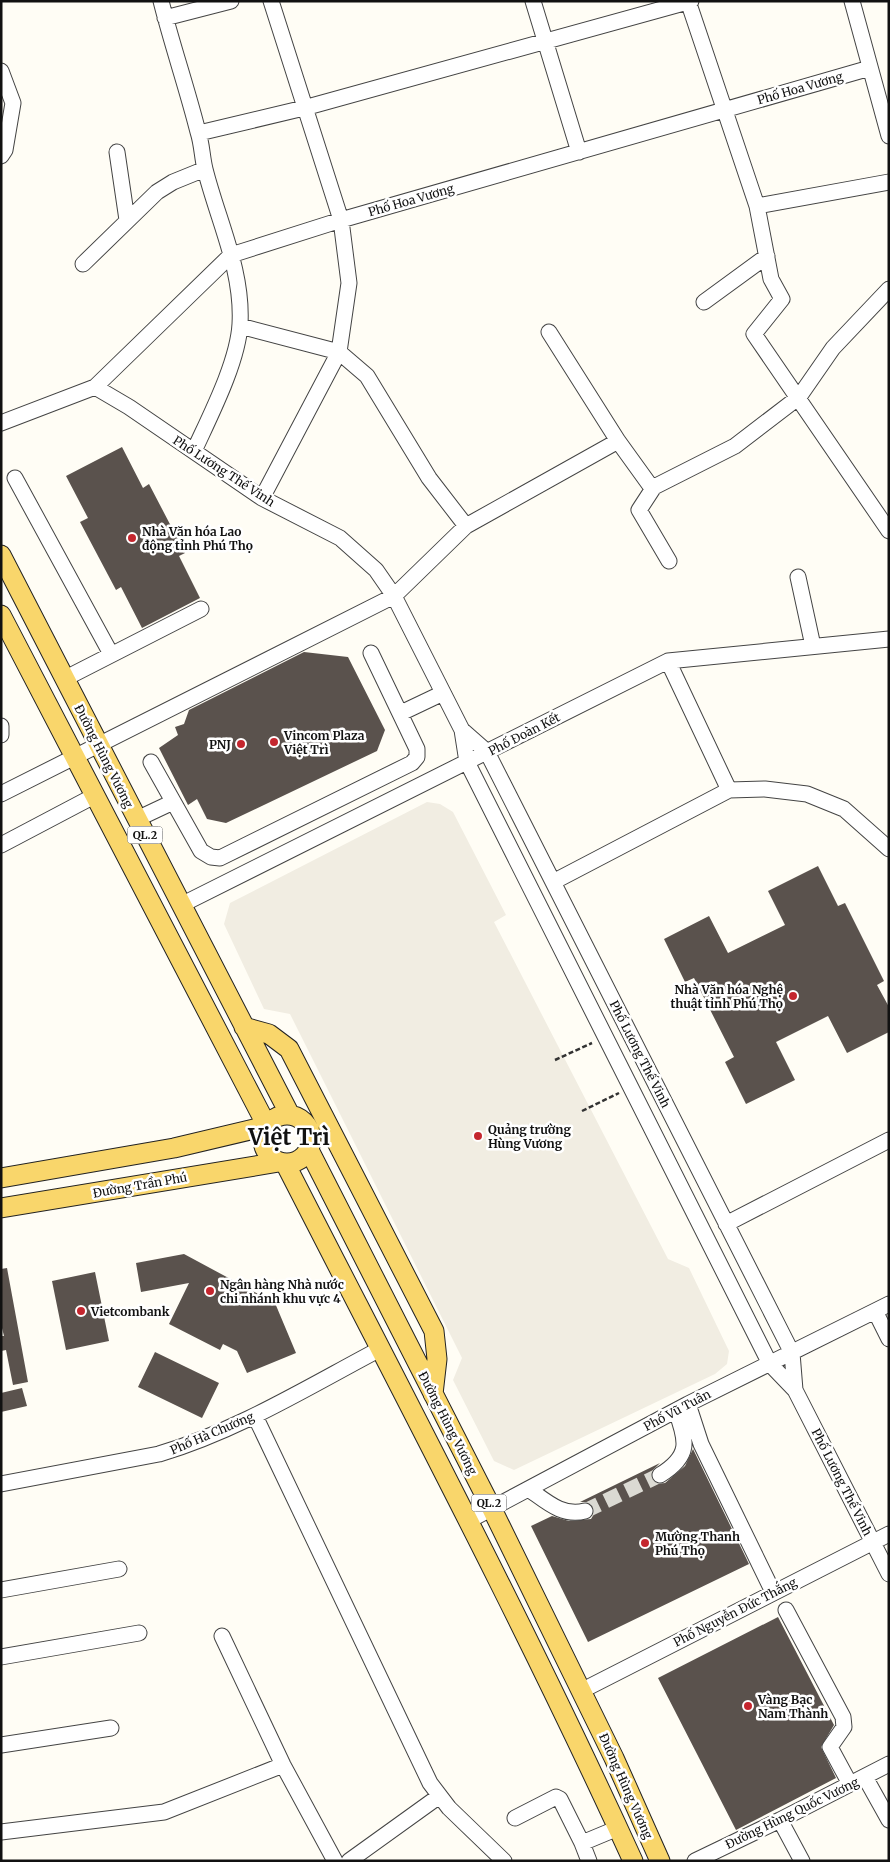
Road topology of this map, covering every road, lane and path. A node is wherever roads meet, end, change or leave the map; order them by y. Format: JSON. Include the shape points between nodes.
{"nodes":[{"id":1,"x":160,"y":1,"type":"edge"},
{"id":2,"x":231,"y":1,"type":"edge"},
{"id":3,"x":271,"y":1,"type":"edge"},
{"id":4,"x":533,"y":1,"type":"edge"},
{"id":5,"x":852,"y":1,"type":"edge"},
{"id":6,"x":689,"y":2,"type":"edge"},
{"id":7,"x":165,"y":18,"type":"junction"},
{"id":8,"x":544,"y":43,"type":"junction"},
{"id":9,"x":870,"y":68,"type":"junction"},
{"id":10,"x":1,"y":71,"type":"edge"},
{"id":11,"x":304,"y":108,"type":"junction"},
{"id":12,"x":725,"y":110,"type":"junction"},
{"id":13,"x":4,"y":134,"type":"edge"},
{"id":14,"x":199,"y":134,"type":"junction"},
{"id":15,"x":889,"y":136,"type":"edge"},
{"id":16,"x":117,"y":152,"type":"dead end"},
{"id":17,"x":579,"y":152,"type":"junction"},
{"id":18,"x":1,"y":156,"type":"edge"},
{"id":19,"x":205,"y":170,"type":"junction"},
{"id":20,"x":889,"y":182,"type":"edge"},
{"id":21,"x":757,"y":206,"type":"junction"},
{"id":22,"x":127,"y":220,"type":"junction"},
{"id":23,"x":341,"y":220,"type":"junction"},
{"id":24,"x":231,"y":255,"type":"junction"},
{"id":25,"x":766,"y":256,"type":"junction"},
{"id":26,"x":83,"y":264,"type":"dead end"},
{"id":27,"x":889,"y":289,"type":"edge"},
{"id":28,"x":704,"y":302,"type":"dead end"},
{"id":29,"x":240,"y":326,"type":"junction"},
{"id":30,"x":549,"y":332,"type":"dead end"},
{"id":31,"x":339,"y":352,"type":"junction"},
{"id":32,"x":95,"y":387,"type":"junction"},
{"id":33,"x":798,"y":397,"type":"junction"},
{"id":34,"x":1,"y":423,"type":"edge"},
{"id":35,"x":618,"y":441,"type":"junction"},
{"id":36,"x":194,"y":451,"type":"junction"},
{"id":37,"x":14,"y":478,"type":"dead end"},
{"id":38,"x":654,"y":487,"type":"junction"},
{"id":39,"x":262,"y":498,"type":"junction"},
{"id":40,"x":466,"y":526,"type":"junction"},
{"id":41,"x":889,"y":531,"type":"edge"},
{"id":42,"x":1,"y":555,"type":"edge"},
{"id":43,"x":669,"y":561,"type":"dead end"},
{"id":44,"x":798,"y":577,"type":"dead end"},
{"id":45,"x":394,"y":596,"type":"junction"},
{"id":46,"x":201,"y":609,"type":"dead end"},
{"id":47,"x":4,"y":625,"type":"edge"},
{"id":48,"x":889,"y":639,"type":"edge"},
{"id":49,"x":813,"y":646,"type":"junction"},
{"id":50,"x":371,"y":652,"type":"dead end"},
{"id":51,"x":111,"y":654,"type":"junction"},
{"id":52,"x":668,"y":661,"type":"junction"},
{"id":53,"x":64,"y":679,"type":"junction"},
{"id":54,"x":443,"y":693,"type":"junction"},
{"id":55,"x":401,"y":713,"type":"junction"},
{"id":56,"x":1,"y":726,"type":"edge"},
{"id":57,"x":462,"y":730,"type":"junction"},
{"id":58,"x":1,"y":735,"type":"edge"},
{"id":59,"x":99,"y":746,"type":"junction"},
{"id":60,"x":487,"y":752,"type":"junction"},
{"id":61,"x":75,"y":758,"type":"junction"},
{"id":62,"x":151,"y":762,"type":"dead end"},
{"id":63,"x":467,"y":762,"type":"junction"},
{"id":64,"x":729,"y":790,"type":"junction"},
{"id":65,"x":1,"y":794,"type":"edge"},
{"id":66,"x":94,"y":796,"type":"junction"},
{"id":67,"x":173,"y":802,"type":"junction"},
{"id":68,"x":137,"y":819,"type":"junction"},
{"id":69,"x":1,"y":845,"type":"edge"},
{"id":70,"x":889,"y":849,"type":"edge"},
{"id":71,"x":553,"y":882,"type":"junction"},
{"id":72,"x":181,"y":905,"type":"junction"},
{"id":73,"x":244,"y":1027,"type":"junction"},
{"id":74,"x":605,"y":1037,"type":"junction"},
{"id":75,"x":640,"y":1054,"type":"junction"},
{"id":76,"x":556,"y":1060,"type":"dead end"},
{"id":77,"x":619,"y":1064,"type":"junction"},
{"id":78,"x":631,"y":1088,"type":"junction"},
{"id":79,"x":582,"y":1111,"type":"dead end"},
{"id":80,"x":290,"y":1116,"type":"junction"},
{"id":81,"x":267,"y":1126,"type":"junction"},
{"id":82,"x":889,"y":1140,"type":"edge"},
{"id":83,"x":309,"y":1150,"type":"junction"},
{"id":84,"x":282,"y":1163,"type":"junction"},
{"id":85,"x":1,"y":1178,"type":"edge"},
{"id":86,"x":1,"y":1208,"type":"edge"},
{"id":87,"x":726,"y":1224,"type":"junction"},
{"id":88,"x":889,"y":1304,"type":"edge"},
{"id":89,"x":875,"y":1311,"type":"junction"},
{"id":90,"x":889,"y":1339,"type":"edge"},
{"id":91,"x":380,"y":1349,"type":"junction"},
{"id":92,"x":792,"y":1353,"type":"junction"},
{"id":93,"x":770,"y":1364,"type":"junction"},
{"id":94,"x":795,"y":1390,"type":"junction"},
{"id":95,"x":433,"y":1394,"type":"junction"},
{"id":96,"x":682,"y":1407,"type":"junction"},
{"id":97,"x":255,"y":1416,"type":"junction"},
{"id":98,"x":660,"y":1475,"type":"tunnel mouth"},
{"id":99,"x":1,"y":1484,"type":"edge"},
{"id":100,"x":530,"y":1490,"type":"junction"},
{"id":101,"x":492,"y":1509,"type":"junction"},
{"id":102,"x":585,"y":1511,"type":"tunnel mouth"},
{"id":103,"x":468,"y":1521,"type":"junction"},
{"id":104,"x":889,"y":1534,"type":"edge"},
{"id":105,"x":873,"y":1542,"type":"junction"},
{"id":106,"x":119,"y":1569,"type":"dead end"},
{"id":107,"x":889,"y":1574,"type":"edge"},
{"id":108,"x":1,"y":1590,"type":"edge"},
{"id":109,"x":774,"y":1592,"type":"junction"},
{"id":110,"x":786,"y":1610,"type":"dead end"},
{"id":111,"x":139,"y":1633,"type":"dead end"},
{"id":112,"x":222,"y":1636,"type":"dead end"},
{"id":113,"x":1,"y":1657,"type":"edge"},
{"id":114,"x":581,"y":1691,"type":"junction"},
{"id":115,"x":111,"y":1728,"type":"dead end"},
{"id":116,"x":1,"y":1745,"type":"edge"},
{"id":117,"x":283,"y":1764,"type":"junction"},
{"id":118,"x":889,"y":1764,"type":"edge"},
{"id":119,"x":865,"y":1777,"type":"junction"},
{"id":120,"x":850,"y":1784,"type":"junction"},
{"id":121,"x":438,"y":1797,"type":"junction"},
{"id":122,"x":515,"y":1818,"type":"dead end"},
{"id":123,"x":780,"y":1820,"type":"junction"},
{"id":124,"x":889,"y":1820,"type":"edge"},
{"id":125,"x":618,"y":1828,"type":"junction"},
{"id":126,"x":1,"y":1832,"type":"edge"},
{"id":127,"x":582,"y":1843,"type":"junction"},
{"id":128,"x":335,"y":1861,"type":"edge"},
{"id":129,"x":349,"y":1861,"type":"edge"},
{"id":130,"x":504,"y":1861,"type":"edge"},
{"id":131,"x":589,"y":1861,"type":"edge"},
{"id":132,"x":632,"y":1861,"type":"edge"},
{"id":133,"x":660,"y":1861,"type":"edge"},
{"id":134,"x":695,"y":1861,"type":"edge"},
{"id":135,"x":802,"y":1861,"type":"edge"}],
"edges":[{"from":1,"to":7,"type":"street"},
{"from":2,"to":7,"type":"street"},
{"from":3,"to":11,"type":"street"},
{"from":4,"to":8,"type":"street"},
{"from":5,"to":9,"type":"street"},
{"from":6,"to":8,"type":"street"},
{"from":6,"to":12,"type":"street"},
{"from":7,"to":14,"type":"street"},
{"from":8,"to":11,"type":"street"},
{"from":8,"to":17,"type":"street"},
{"from":9,"to":12,"type":"street","name":"Phố Hoa Vương"},
{"from":9,"to":15,"type":"street"},
{"from":10,"to":13,"type":"street","via":[[13,103]]},
{"from":11,"to":14,"type":"street"},
{"from":11,"to":23,"type":"street"},
{"from":12,"to":17,"type":"street","name":"Phố Hoa Vương"},
{"from":12,"to":21,"type":"street"},
{"from":13,"to":18,"type":"street","via":[[5,150]]},
{"from":14,"to":19,"type":"street"},
{"from":16,"to":22,"type":"street"},
{"from":17,"to":23,"type":"street","name":"Phố Hoa Vương"},
{"from":19,"to":22,"type":"street","via":[[157,192]]},
{"from":19,"to":24,"type":"street"},
{"from":20,"to":21,"type":"street"},
{"from":21,"to":25,"type":"street"},
{"from":22,"to":26,"type":"street"},
{"from":23,"to":24,"type":"street","name":"Phố Hoa Vương"},
{"from":23,"to":31,"type":"street","via":[[348,282]]},
{"from":24,"to":29,"type":"street","via":[[240,296]]},
{"from":24,"to":32,"type":"street","name":"Phố Hoa Vương"},
{"from":25,"to":28,"type":"street"},
{"from":25,"to":33,"type":"street","via":[[771,278],[782,299],[754,334]]},
{"from":27,"to":33,"type":"street","via":[[833,348]]},
{"from":29,"to":31,"type":"street"},
{"from":29,"to":36,"type":"street","via":[[217,401]]},
{"from":30,"to":35,"type":"street"},
{"from":31,"to":39,"type":"street"},
{"from":31,"to":40,"type":"street","via":[[367,376],[429,478]]},
{"from":32,"to":34,"type":"street","name":"Phố Hoa Vương"},
{"from":32,"to":36,"type":"street","name":"Phố Lương Thế Vinh"},
{"from":33,"to":38,"type":"street","via":[[735,446]]},
{"from":33,"to":41,"type":"street"},
{"from":35,"to":38,"type":"street"},
{"from":35,"to":40,"type":"street"},
{"from":36,"to":39,"type":"street","name":"Phố Lương Thế Vinh"},
{"from":37,"to":51,"type":"street"},
{"from":38,"to":43,"type":"street","via":[[639,510]]},
{"from":39,"to":45,"type":"street","name":"Phố Lương Thế Vinh","via":[[340,538],[376,570]]},
{"from":40,"to":45,"type":"street"},
{"from":42,"to":53,"type":"main road","name":"Đường Hùng Vương","number":"QL.2"},
{"from":44,"to":49,"type":"street"},
{"from":45,"to":54,"type":"street","name":"Phố Lương Thế Vinh"},
{"from":45,"to":59,"type":"street"},
{"from":46,"to":51,"type":"street"},
{"from":47,"to":61,"type":"main road","number":"QL.2"},
{"from":48,"to":49,"type":"street","name":"Phố Đoàn Kết"},
{"from":49,"to":52,"type":"street","name":"Phố Đoàn Kết"},
{"from":50,"to":55,"type":"street"},
{"from":51,"to":53,"type":"street"},
{"from":52,"to":60,"type":"street","name":"Phố Đoàn Kết"},
{"from":52,"to":64,"type":"street"},
{"from":53,"to":59,"type":"main road","name":"Đường Hùng Vương","number":"QL.2"},
{"from":54,"to":55,"type":"street"},
{"from":54,"to":57,"type":"street","name":"Phố Lương Thế Vinh"},
{"from":55,"to":67,"type":"street","via":[[417,748],[417,757],[412,763],[220,858],[201,851]]},
{"from":56,"to":58,"type":"street"},
{"from":57,"to":60,"type":"street","name":"Phố Lương Thế Vinh"},
{"from":57,"to":63,"type":"street","name":"Phố Lương Thế Vinh"},
{"from":59,"to":61,"type":"street"},
{"from":59,"to":68,"type":"main road","name":"Đường Hùng Vương","number":"QL.2"},
{"from":60,"to":63,"type":"street","name":"Phố Đoàn Kết"},
{"from":60,"to":71,"type":"street","name":"Phố Lương Thế Vinh"},
{"from":61,"to":65,"type":"street"},
{"from":61,"to":66,"type":"main road","number":"QL.2"},
{"from":62,"to":67,"type":"street"},
{"from":63,"to":72,"type":"street","name":"Phố Đoàn Kết"},
{"from":63,"to":74,"type":"street","name":"Phố Lương Thế Vinh"},
{"from":64,"to":70,"type":"street","via":[[765,789],[807,794],[844,809]]},
{"from":64,"to":71,"type":"street"},
{"from":66,"to":69,"type":"street"},
{"from":66,"to":81,"type":"main road","number":"QL.2"},
{"from":67,"to":68,"type":"street"},
{"from":68,"to":72,"type":"main road","name":"Đường Hùng Vương","number":"QL.2"},
{"from":71,"to":75,"type":"street","name":"Phố Lương Thế Vinh"},
{"from":72,"to":73,"type":"main road","name":"Đường Hùng Vương","number":"QL.2"},
{"from":73,"to":80,"type":"main road","name":"Đường Hùng Vương","number":"QL.2"},
{"from":73,"to":95,"type":"main road","via":[[269,1034],[289,1049],[344,1155],[434,1330],[437,1359]]},
{"from":74,"to":76,"type":"path"},
{"from":74,"to":77,"type":"street","name":"Phố Lương Thế Vinh"},
{"from":75,"to":77,"type":"street"},
{"from":75,"to":87,"type":"street","name":"Phố Lương Thế Vinh"},
{"from":77,"to":78,"type":"street","name":"Phố Lương Thế Vinh"},
{"from":78,"to":79,"type":"path"},
{"from":78,"to":93,"type":"street","name":"Phố Lương Thế Vinh"},
{"from":80,"to":81,"type":"main road","via":[[277,1117]]},
{"from":80,"to":83,"type":"main road","number":"QL.2","via":[[308,1128]]},
{"from":81,"to":84,"type":"main road","number":"QL.2","via":[[264,1147],[270,1157]]},
{"from":81,"to":85,"type":"main road","via":[[174,1148]]},
{"from":82,"to":87,"type":"street"},
{"from":83,"to":84,"type":"main road","via":[[299,1160]]},
{"from":83,"to":95,"type":"main road","name":"Đường Hùng Vương","number":"QL.2"},
{"from":84,"to":86,"type":"main road","name":"Đường Trần Phú"},
{"from":84,"to":91,"type":"main road","name":"Đường Hùng Vương","number":"QL.2"},
{"from":87,"to":92,"type":"street","name":"Phố Lương Thế Vinh"},
{"from":88,"to":89,"type":"street","name":"Phố Vũ Tuân"},
{"from":89,"to":90,"type":"street"},
{"from":89,"to":92,"type":"street","name":"Phố Vũ Tuân"},
{"from":91,"to":97,"type":"street","name":"Phố Hà Chương"},
{"from":91,"to":103,"type":"main road","name":"Đường Hùng Vương","number":"QL.2"},
{"from":92,"to":93,"type":"street","name":"Phố Vũ Tuân"},
{"from":92,"to":94,"type":"street","name":"Phố Lương Thế Vinh"},
{"from":93,"to":94,"type":"street","name":"Phố Lương Thế Vinh"},
{"from":93,"to":96,"type":"street","name":"Phố Vũ Tuân"},
{"from":94,"to":105,"type":"street","name":"Phố Lương Thế Vinh"},
{"from":95,"to":101,"type":"main road","name":"Đường Hùng Vương","number":"QL.2"},
{"from":96,"to":98,"type":"street","via":[[684,1452]]},
{"from":96,"to":100,"type":"street","name":"Phố Vũ Tuân"},
{"from":96,"to":109,"type":"street"},
{"from":97,"to":99,"type":"street","name":"Phố Hà Chương","via":[[159,1454]]},
{"from":97,"to":121,"type":"street"},
{"from":100,"to":101,"type":"street","name":"Phố Vũ Tuân"},
{"from":100,"to":102,"type":"street","via":[[562,1511]]},
{"from":101,"to":103,"type":"street","name":"Phố Vũ Tuân"},
{"from":101,"to":114,"type":"main road","name":"Đường Hùng Vương","number":"QL.2"},
{"from":103,"to":125,"type":"main road","name":"Đường Hùng Vương","number":"QL.2"},
{"from":104,"to":105,"type":"street","name":"Phố Nguyễn Đức Thắng"},
{"from":105,"to":107,"type":"street","name":"Phố Lương Thế Vinh"},
{"from":105,"to":109,"type":"street","name":"Phố Nguyễn Đức Thắng"},
{"from":106,"to":108,"type":"street"},
{"from":109,"to":114,"type":"street","name":"Phố Nguyễn Đức Thắng"},
{"from":110,"to":120,"type":"street","via":[[843,1717],[844,1727],[830,1747]]},
{"from":111,"to":113,"type":"street"},
{"from":112,"to":117,"type":"street"},
{"from":114,"to":133,"type":"main road","name":"Đường Hùng Vương","number":"QL.2"},
{"from":115,"to":116,"type":"street"},
{"from":117,"to":126,"type":"street","via":[[164,1812]]},
{"from":117,"to":128,"type":"street"},
{"from":118,"to":119,"type":"street","name":"Đường Hùng Quốc Vương"},
{"from":119,"to":120,"type":"street","name":"Đường Hùng Quốc Vương"},
{"from":119,"to":124,"type":"street"},
{"from":120,"to":123,"type":"street","name":"Đường Hùng Quốc Vương"},
{"from":121,"to":129,"type":"street"},
{"from":121,"to":130,"type":"street"},
{"from":122,"to":127,"type":"street","via":[[556,1797]]},
{"from":123,"to":134,"type":"street","name":"Đường Hùng Quốc Vương"},
{"from":123,"to":135,"type":"street"},
{"from":125,"to":127,"type":"street"},
{"from":125,"to":132,"type":"main road","name":"Đường Hùng Vương","number":"QL.2"},
{"from":127,"to":131,"type":"street"}]}
